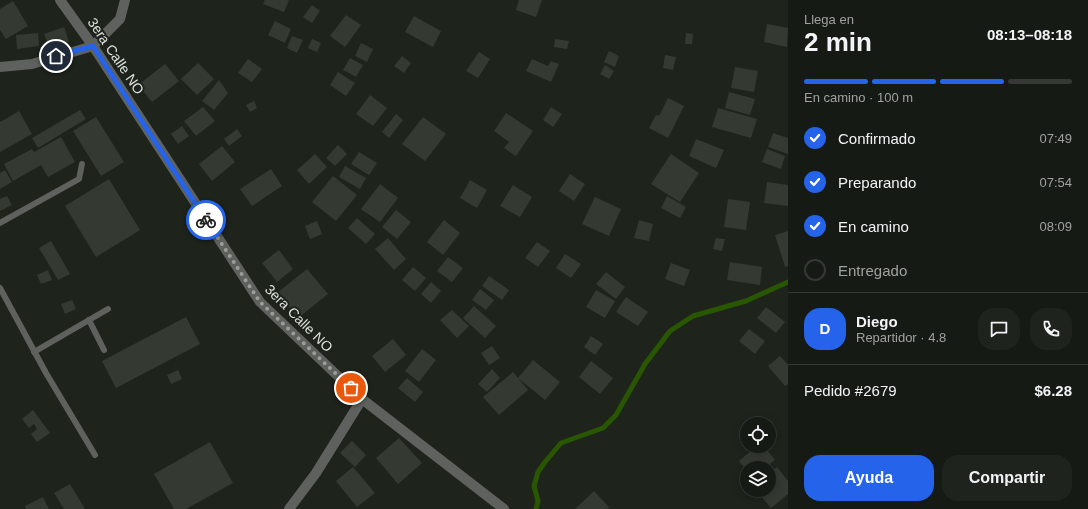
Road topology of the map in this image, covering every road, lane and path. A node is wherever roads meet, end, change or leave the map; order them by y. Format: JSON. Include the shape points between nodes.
{"nodes":[{"id":1,"x":60,"y":0,"type":"edge"},
{"id":2,"x":126,"y":0,"type":"edge"},
{"id":3,"x":93,"y":46,"type":"junction"},
{"id":4,"x":0,"y":68,"type":"edge"},
{"id":5,"x":82,"y":164,"type":"dead end"},
{"id":6,"x":0,"y":223,"type":"edge"},
{"id":7,"x":0,"y":288,"type":"edge"},
{"id":8,"x":108,"y":309,"type":"dead end"},
{"id":9,"x":89,"y":320,"type":"junction"},
{"id":10,"x":104,"y":350,"type":"dead end"},
{"id":11,"x":34,"y":352,"type":"junction"},
{"id":12,"x":362,"y":399,"type":"junction"},
{"id":13,"x":95,"y":454,"type":"dead end"},
{"id":14,"x":289,"y":509,"type":"edge"},
{"id":15,"x":504,"y":509,"type":"edge"}],
"edges":[{"from":1,"to":3,"type":"street","name":"3era Calle NO"},
{"from":2,"to":3,"type":"street","via":[[120,19]]},
{"from":3,"to":4,"type":"street","via":[[32,64]]},
{"from":3,"to":12,"type":"street","name":"3era Calle NO","via":[[260,302]]},
{"from":5,"to":6,"type":"lane","via":[[79,179]]},
{"from":7,"to":11,"type":"lane"},
{"from":8,"to":9,"type":"lane"},
{"from":9,"to":10,"type":"lane"},
{"from":9,"to":11,"type":"lane"},
{"from":11,"to":13,"type":"lane"},
{"from":12,"to":14,"type":"street","via":[[316,473]]},
{"from":12,"to":15,"type":"street","name":"3era Calle NO"}]}
